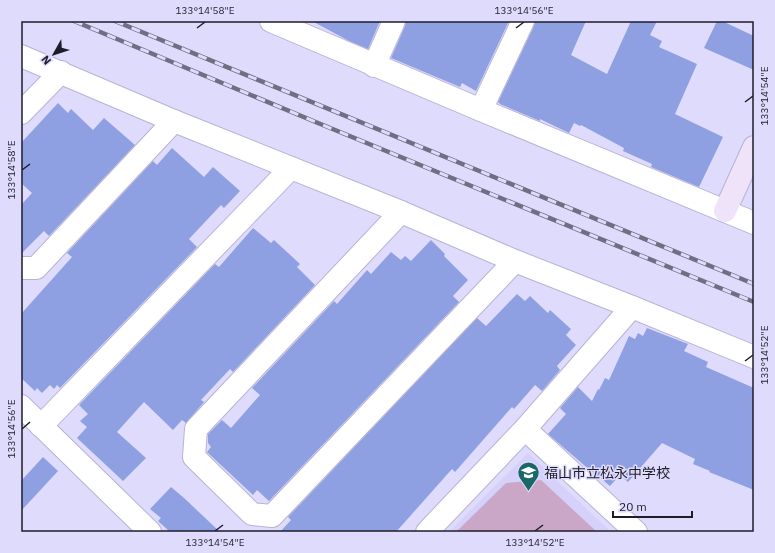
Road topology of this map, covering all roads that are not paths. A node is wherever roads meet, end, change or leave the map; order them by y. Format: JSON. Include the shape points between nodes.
{"nodes":[{"id":1,"x":271,"y":21,"type":"edge"},
{"id":2,"x":394,"y":21,"type":"edge"},
{"id":3,"x":523,"y":21,"type":"edge"},
{"id":4,"x":21,"y":56,"type":"edge"},
{"id":5,"x":374,"y":66,"type":"junction"},
{"id":6,"x":61,"y":72,"type":"junction"},
{"id":7,"x":481,"y":110,"type":"junction"},
{"id":8,"x":21,"y":113,"type":"edge"},
{"id":9,"x":174,"y":121,"type":"junction"},
{"id":10,"x":754,"y":147,"type":"edge"},
{"id":11,"x":291,"y":168,"type":"junction"},
{"id":12,"x":725,"y":211,"type":"junction"},
{"id":13,"x":402,"y":212,"type":"junction"},
{"id":14,"x":754,"y":223,"type":"edge"},
{"id":15,"x":515,"y":261,"type":"junction"},
{"id":16,"x":21,"y":268,"type":"edge"},
{"id":17,"x":632,"y":307,"type":"junction"},
{"id":18,"x":754,"y":357,"type":"edge"},
{"id":19,"x":21,"y":406,"type":"edge"},
{"id":20,"x":41,"y":426,"type":"junction"},
{"id":21,"x":525,"y":430,"type":"junction"},
{"id":22,"x":150,"y":532,"type":"edge"},
{"id":23,"x":427,"y":532,"type":"edge"},
{"id":24,"x":636,"y":532,"type":"edge"}],
"edges":[{"from":1,"to":5,"type":"street"},
{"from":2,"to":5,"type":"street"},
{"from":3,"to":7,"type":"street"},
{"from":4,"to":6,"type":"street"},
{"from":5,"to":7,"type":"street"},
{"from":6,"to":8,"type":"street"},
{"from":6,"to":9,"type":"street"},
{"from":7,"to":12,"type":"street"},
{"from":9,"to":11,"type":"street"},
{"from":9,"to":16,"type":"street","via":[[36,268]]},
{"from":10,"to":12,"type":"street"},
{"from":11,"to":13,"type":"street"},
{"from":11,"to":20,"type":"street"},
{"from":12,"to":14,"type":"street"},
{"from":13,"to":15,"type":"street"},
{"from":13,"to":15,"type":"street","via":[[196,429],[194,457],[252,514],[272,516]]},
{"from":15,"to":17,"type":"street"},
{"from":17,"to":18,"type":"street"},
{"from":17,"to":21,"type":"street"},
{"from":19,"to":20,"type":"street"},
{"from":20,"to":22,"type":"street"},
{"from":21,"to":23,"type":"street"},
{"from":21,"to":24,"type":"street"}]}
